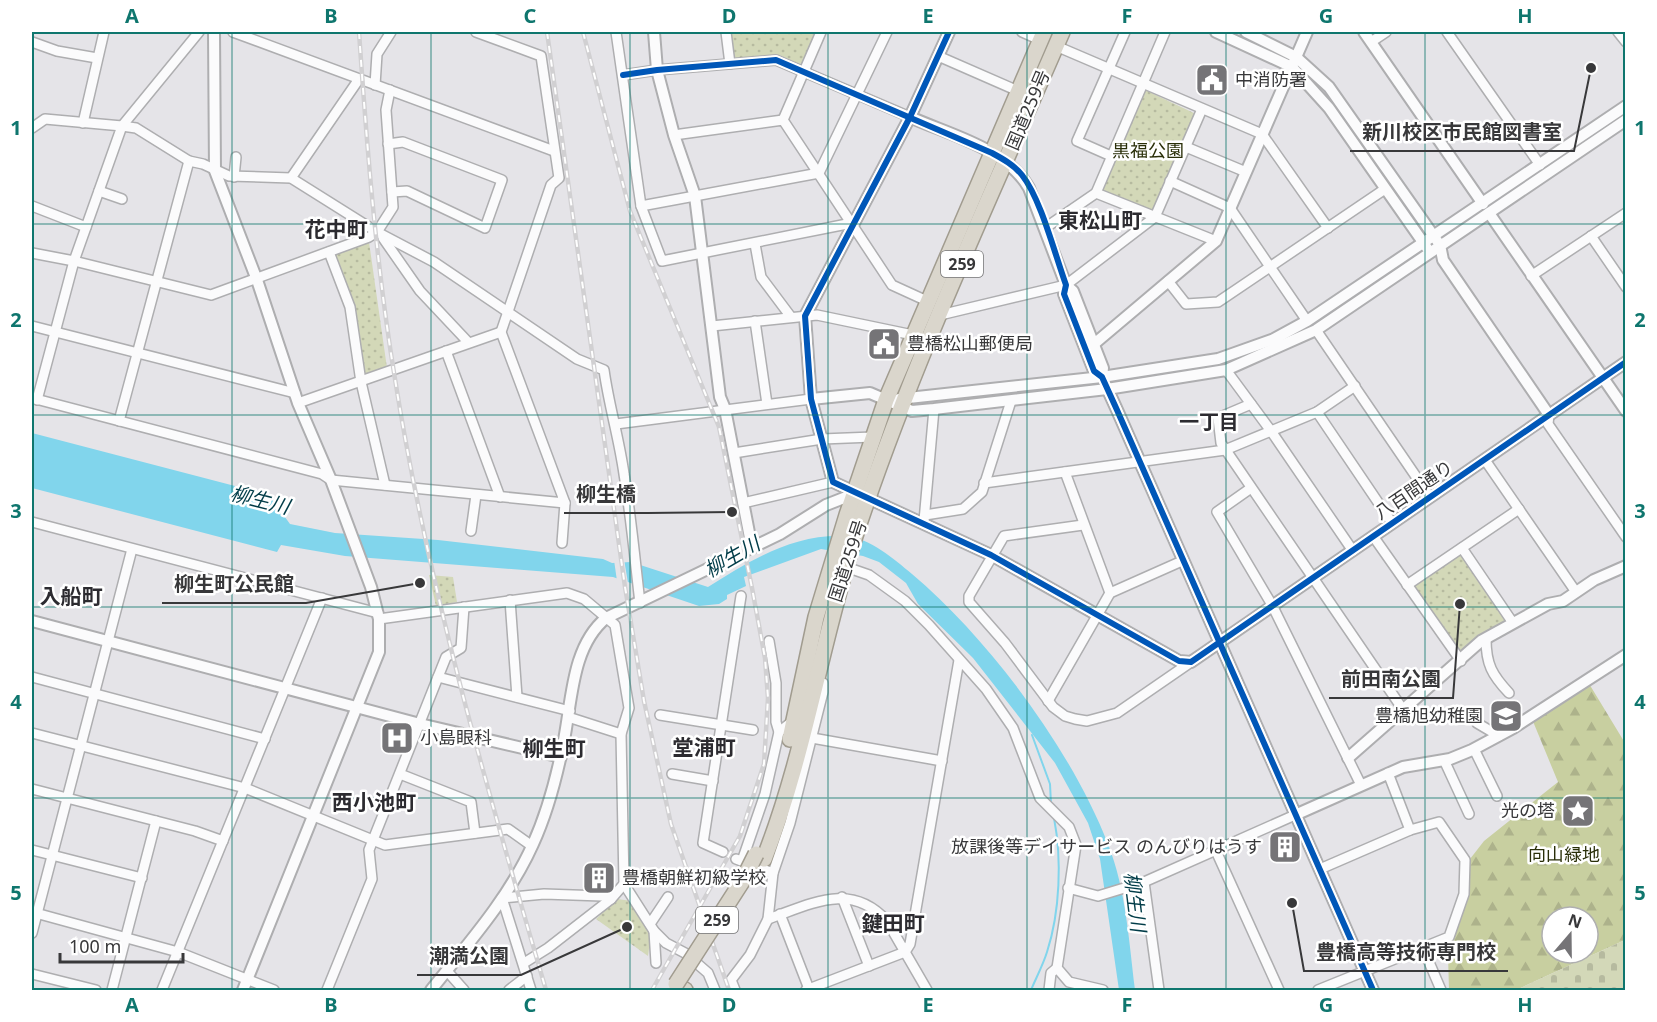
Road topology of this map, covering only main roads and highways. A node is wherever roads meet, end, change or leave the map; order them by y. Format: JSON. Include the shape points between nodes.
{"nodes":[{"id":1,"x":1062,"y":32,"type":"edge"},
{"id":2,"x":1042,"y":36,"type":"edge"},
{"id":3,"x":848,"y":536,"type":"junction"},
{"id":4,"x":842,"y":564,"type":"junction"},
{"id":5,"x":750,"y":858,"type":"junction"},
{"id":6,"x":679,"y":989,"type":"edge"}],
"edges":[{"from":1,"to":3,"type":"highway","name":"国道259号","number":"259","via":[[903,403],[868,500]]},
{"from":2,"to":3,"type":"highway","name":"国道259号","number":"259","via":[[886,400],[854,494]]},
{"from":3,"to":4,"type":"highway","name":"国道259号","number":"259"},
{"from":4,"to":5,"type":"highway","name":"国道259号","number":"259","via":[[816,617],[770,816]]},
{"from":4,"to":5,"type":"highway","name":"国道259号","number":"259","via":[[780,816]]},
{"from":5,"to":6,"type":"highway","name":"国道259号","number":"259","bridge":true,"via":[[743,880]]}]}
